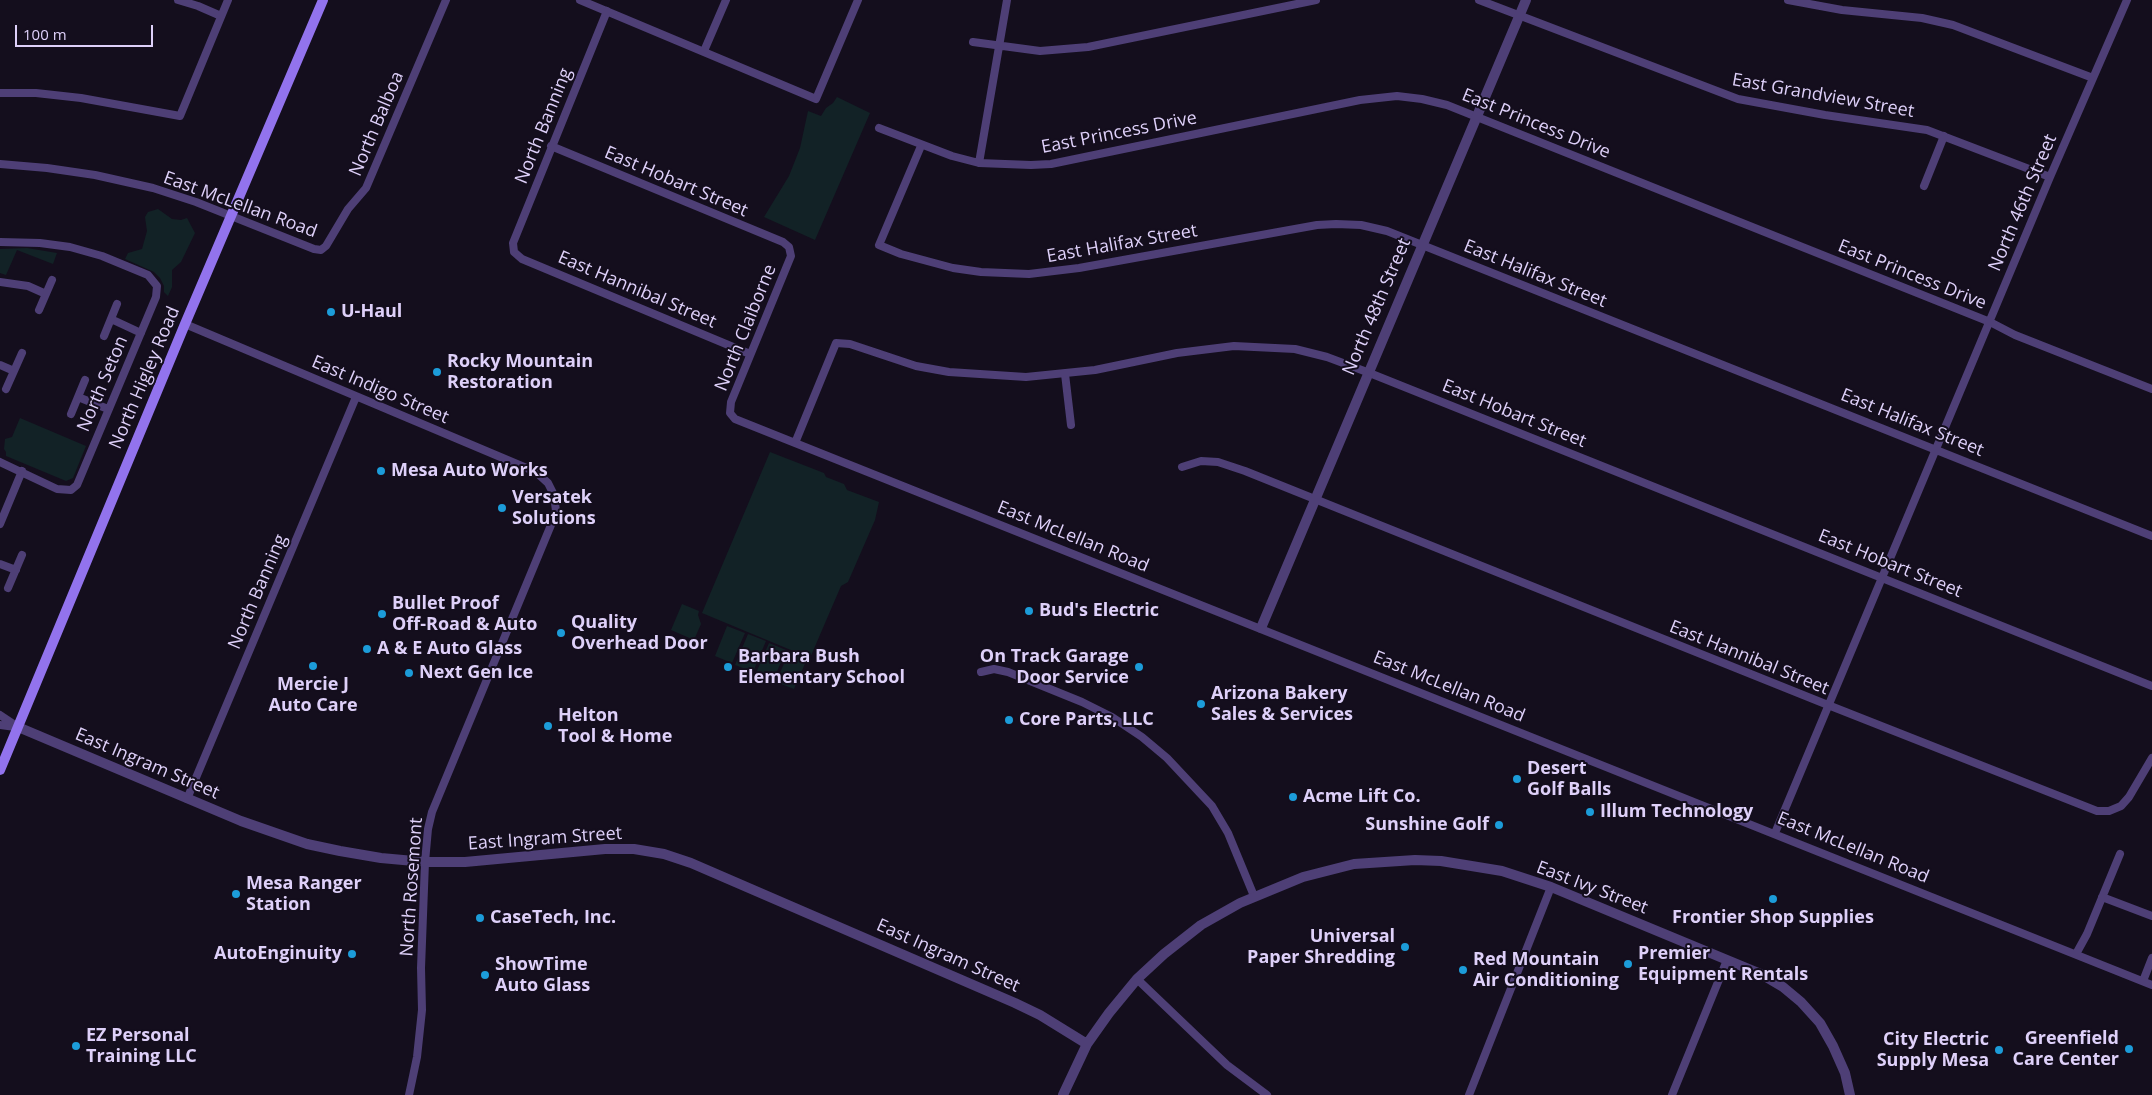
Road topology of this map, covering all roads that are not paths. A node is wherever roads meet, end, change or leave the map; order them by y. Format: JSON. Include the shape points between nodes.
{"nodes":[{"id":1,"x":178,"y":0,"type":"edge"},
{"id":2,"x":228,"y":0,"type":"edge"},
{"id":3,"x":323,"y":0,"type":"edge"},
{"id":4,"x":446,"y":0,"type":"edge"},
{"id":5,"x":580,"y":0,"type":"edge"},
{"id":6,"x":726,"y":0,"type":"edge"},
{"id":7,"x":858,"y":0,"type":"edge"},
{"id":8,"x":1007,"y":0,"type":"edge"},
{"id":9,"x":1316,"y":0,"type":"edge"},
{"id":10,"x":1479,"y":0,"type":"edge"},
{"id":11,"x":1526,"y":0,"type":"edge"},
{"id":12,"x":1788,"y":0,"type":"edge"},
{"id":13,"x":2126,"y":0,"type":"edge"},
{"id":14,"x":607,"y":12,"type":"junction"},
{"id":15,"x":1520,"y":14,"type":"junction"},
{"id":16,"x":222,"y":16,"type":"junction"},
{"id":17,"x":973,"y":42,"type":"dead end"},
{"id":18,"x":1000,"y":46,"type":"junction"},
{"id":19,"x":704,"y":51,"type":"junction"},
{"id":20,"x":2093,"y":78,"type":"junction"},
{"id":21,"x":0,"y":93,"type":"edge"},
{"id":22,"x":1476,"y":117,"type":"junction"},
{"id":23,"x":879,"y":128,"type":"dead end"},
{"id":24,"x":1944,"y":136,"type":"junction"},
{"id":25,"x":552,"y":146,"type":"junction"},
{"id":26,"x":921,"y":146,"type":"junction"},
{"id":27,"x":979,"y":162,"type":"junction"},
{"id":28,"x":0,"y":164,"type":"edge"},
{"id":29,"x":2050,"y":177,"type":"junction"},
{"id":30,"x":1924,"y":186,"type":"dead end"},
{"id":31,"x":232,"y":216,"type":"junction"},
{"id":32,"x":0,"y":242,"type":"edge"},
{"id":33,"x":1421,"y":244,"type":"junction"},
{"id":34,"x":789,"y":247,"type":"joint"},
{"id":35,"x":321,"y":250,"type":"joint"},
{"id":36,"x":514,"y":252,"type":"joint"},
{"id":37,"x":52,"y":280,"type":"dead end"},
{"id":38,"x":0,"y":282,"type":"edge"},
{"id":39,"x":46,"y":294,"type":"junction"},
{"id":40,"x":117,"y":304,"type":"dead end"},
{"id":41,"x":39,"y":310,"type":"dead end"},
{"id":42,"x":111,"y":319,"type":"junction"},
{"id":43,"x":1990,"y":322,"type":"junction"},
{"id":44,"x":185,"y":324,"type":"junction"},
{"id":45,"x":141,"y":332,"type":"junction"},
{"id":46,"x":104,"y":336,"type":"dead end"},
{"id":47,"x":22,"y":352,"type":"dead end"},
{"id":48,"x":750,"y":354,"type":"junction"},
{"id":49,"x":0,"y":365,"type":"edge"},
{"id":50,"x":14,"y":371,"type":"junction"},
{"id":51,"x":1367,"y":372,"type":"junction"},
{"id":52,"x":1065,"y":374,"type":"junction"},
{"id":53,"x":85,"y":380,"type":"dead end"},
{"id":54,"x":6,"y":389,"type":"dead end"},
{"id":55,"x":2152,"y":389,"type":"edge"},
{"id":56,"x":78,"y":397,"type":"junction"},
{"id":57,"x":356,"y":397,"type":"junction"},
{"id":58,"x":108,"y":409,"type":"junction"},
{"id":59,"x":71,"y":414,"type":"dead end"},
{"id":60,"x":735,"y":419,"type":"joint"},
{"id":61,"x":1071,"y":425,"type":"dead end"},
{"id":62,"x":795,"y":443,"type":"junction"},
{"id":63,"x":1937,"y":449,"type":"junction"},
{"id":64,"x":0,"y":462,"type":"edge"},
{"id":65,"x":1182,"y":468,"type":"dead end"},
{"id":66,"x":22,"y":471,"type":"junction"},
{"id":67,"x":554,"y":494,"type":"joint"},
{"id":68,"x":1314,"y":499,"type":"junction"},
{"id":69,"x":0,"y":524,"type":"edge"},
{"id":70,"x":2152,"y":536,"type":"edge"},
{"id":71,"x":22,"y":555,"type":"dead end"},
{"id":72,"x":0,"y":564,"type":"edge"},
{"id":73,"x":16,"y":570,"type":"junction"},
{"id":74,"x":1882,"y":577,"type":"junction"},
{"id":75,"x":8,"y":588,"type":"dead end"},
{"id":76,"x":1261,"y":628,"type":"junction"},
{"id":77,"x":981,"y":672,"type":"dead end"},
{"id":78,"x":2152,"y":686,"type":"edge"},
{"id":79,"x":1828,"y":706,"type":"junction"},
{"id":80,"x":0,"y":715,"type":"edge"},
{"id":81,"x":0,"y":725,"type":"edge"},
{"id":82,"x":18,"y":727,"type":"junction"},
{"id":83,"x":2152,"y":758,"type":"edge"},
{"id":84,"x":0,"y":770,"type":"edge"},
{"id":85,"x":187,"y":798,"type":"junction"},
{"id":86,"x":1775,"y":833,"type":"junction"},
{"id":87,"x":2120,"y":854,"type":"dead end"},
{"id":88,"x":425,"y":862,"type":"junction"},
{"id":89,"x":1551,"y":887,"type":"junction"},
{"id":90,"x":1254,"y":896,"type":"junction"},
{"id":91,"x":2102,"y":897,"type":"junction"},
{"id":92,"x":2152,"y":916,"type":"edge"},
{"id":93,"x":2076,"y":954,"type":"junction"},
{"id":94,"x":2152,"y":958,"type":"edge"},
{"id":95,"x":1727,"y":960,"type":"junction"},
{"id":96,"x":1138,"y":979,"type":"junction"},
{"id":97,"x":2142,"y":981,"type":"junction"},
{"id":98,"x":2152,"y":985,"type":"edge"},
{"id":99,"x":1087,"y":1044,"type":"junction"},
{"id":100,"x":409,"y":1095,"type":"edge"},
{"id":101,"x":1063,"y":1095,"type":"edge"},
{"id":102,"x":1267,"y":1095,"type":"edge"},
{"id":103,"x":1469,"y":1095,"type":"edge"},
{"id":104,"x":1672,"y":1095,"type":"edge"},
{"id":105,"x":1850,"y":1095,"type":"edge"}],
"edges":[{"from":1,"to":16,"type":"street"},
{"from":2,"to":16,"type":"street"},
{"from":3,"to":31,"type":"main road","name":"North Higley Road"},
{"from":4,"to":35,"type":"street","name":"North Balboa","via":[[366,188]]},
{"from":5,"to":14,"type":"street"},
{"from":6,"to":19,"type":"street"},
{"from":7,"to":19,"type":"street","via":[[816,99]]},
{"from":8,"to":18,"type":"street"},
{"from":9,"to":18,"type":"street","via":[[1088,47],[1040,51]]},
{"from":10,"to":15,"type":"street","name":"East Grandview Street"},
{"from":11,"to":15,"type":"street","name":"North 48th Street"},
{"from":12,"to":20,"type":"street","via":[[1953,25]]},
{"from":13,"to":20,"type":"street","name":"North 46th Street"},
{"from":14,"to":19,"type":"street"},
{"from":14,"to":25,"type":"street","name":"North Banning"},
{"from":15,"to":22,"type":"street","name":"North 48th Street"},
{"from":15,"to":24,"type":"street","name":"East Grandview Street","via":[[1738,98],[1906,126]]},
{"from":16,"to":21,"type":"street","via":[[180,116],[81,98]]},
{"from":17,"to":18,"type":"street"},
{"from":18,"to":27,"type":"street"},
{"from":20,"to":29,"type":"street","name":"North 46th Street"},
{"from":22,"to":27,"type":"street","name":"East Princess Drive","via":[[1448,105],[1397,96],[1360,100],[1051,164]]},
{"from":22,"to":33,"type":"street","name":"North 48th Street"},
{"from":22,"to":43,"type":"street","name":"East Princess Drive"},
{"from":23,"to":26,"type":"street","name":"East Princess Drive"},
{"from":24,"to":29,"type":"street","name":"East Grandview Street"},
{"from":24,"to":30,"type":"street"},
{"from":25,"to":34,"type":"street","name":"East Hobart Street"},
{"from":25,"to":36,"type":"street","name":"North Banning","via":[[512,243]]},
{"from":26,"to":27,"type":"street","name":"East Princess Drive"},
{"from":26,"to":33,"type":"street","name":"East Halifax Street","via":[[879,245],[953,268],[1029,274],[1079,268],[1286,229],[1336,224],[1387,231]]},
{"from":28,"to":31,"type":"street","name":"East McLellan Road","via":[[48,168],[144,186]]},
{"from":29,"to":43,"type":"street","name":"North 46th Street"},
{"from":31,"to":35,"type":"street","name":"East McLellan Road"},
{"from":31,"to":44,"type":"main road","name":"North Higley Road"},
{"from":32,"to":45,"type":"street","name":"North Seton","via":[[60,246],[102,256],[148,275],[157,286],[156,297]]},
{"from":33,"to":51,"type":"street","name":"North 48th Street"},
{"from":33,"to":63,"type":"street","name":"East Halifax Street"},
{"from":34,"to":48,"type":"street","name":"North Claiborne","via":[[791,256]]},
{"from":36,"to":48,"type":"street","name":"East Hannibal Street","via":[[522,259]]},
{"from":37,"to":39,"type":"street"},
{"from":38,"to":39,"type":"street","via":[[28,286]]},
{"from":39,"to":41,"type":"street"},
{"from":40,"to":42,"type":"street"},
{"from":42,"to":45,"type":"street"},
{"from":42,"to":46,"type":"street"},
{"from":43,"to":55,"type":"street","name":"East Princess Drive"},
{"from":43,"to":63,"type":"street","name":"North 46th Street"},
{"from":44,"to":57,"type":"street","name":"East Indigo Street"},
{"from":44,"to":82,"type":"main road","name":"North Higley Road"},
{"from":45,"to":58,"type":"street","name":"North Seton"},
{"from":47,"to":50,"type":"street"},
{"from":48,"to":60,"type":"street","name":"North Claiborne","via":[[731,402],[730,413]]},
{"from":49,"to":50,"type":"street"},
{"from":50,"to":54,"type":"street"},
{"from":51,"to":52,"type":"street","name":"East Hobart Street","via":[[1295,349],[1234,346]]},
{"from":51,"to":68,"type":"street","name":"North 48th Street"},
{"from":51,"to":74,"type":"street","name":"East Hobart Street"},
{"from":52,"to":61,"type":"street"},
{"from":52,"to":62,"type":"street","name":"East Hobart Street","via":[[1026,377],[949,372],[916,366],[850,344],[836,343]]},
{"from":53,"to":56,"type":"street"},
{"from":56,"to":58,"type":"street"},
{"from":56,"to":59,"type":"street"},
{"from":57,"to":67,"type":"street","name":"East Indigo Street","via":[[536,472]]},
{"from":57,"to":85,"type":"street","name":"North Banning"},
{"from":58,"to":66,"type":"street","name":"North Seton","via":[[77,485],[71,490],[57,489]]},
{"from":60,"to":62,"type":"street","name":"East McLellan Road"},
{"from":62,"to":76,"type":"street","name":"East McLellan Road"},
{"from":63,"to":70,"type":"street","name":"East Halifax Street"},
{"from":63,"to":74,"type":"street","name":"North 46th Street"},
{"from":64,"to":66,"type":"street"},
{"from":65,"to":68,"type":"street","name":"East Hannibal Street","via":[[1201,461],[1218,462]]},
{"from":66,"to":69,"type":"street"},
{"from":67,"to":88,"type":"street","name":"North Rosemont","via":[[556,511],[551,525],[432,812]]},
{"from":68,"to":76,"type":"street","name":"North 48th Street"},
{"from":68,"to":79,"type":"street","name":"East Hannibal Street"},
{"from":71,"to":73,"type":"street"},
{"from":72,"to":73,"type":"street"},
{"from":73,"to":75,"type":"street"},
{"from":74,"to":78,"type":"street","name":"East Hobart Street"},
{"from":74,"to":79,"type":"street","name":"North 46th Street"},
{"from":76,"to":86,"type":"street","name":"East McLellan Road"},
{"from":77,"to":90,"type":"street","via":[[1008,672],[1074,698],[1142,737],[1167,758],[1212,806],[1228,833]]},
{"from":79,"to":83,"type":"street","name":"East Hannibal Street","via":[[2097,811],[2121,806]]},
{"from":79,"to":86,"type":"street","name":"North 46th Street"},
{"from":80,"to":82,"type":"street","name":"East Ingram Street"},
{"from":81,"to":82,"type":"street","name":"East Ingram Street"},
{"from":82,"to":84,"type":"main road","name":"North Higley Road"},
{"from":82,"to":85,"type":"street","name":"East Ingram Street"},
{"from":85,"to":88,"type":"street","name":"East Ingram Street","via":[[307,844],[381,858]]},
{"from":86,"to":93,"type":"street","name":"East McLellan Road"},
{"from":87,"to":91,"type":"street"},
{"from":88,"to":99,"type":"street","name":"East Ingram Street","via":[[465,862],[605,849],[664,854],[1007,1000],[1040,1015]]},
{"from":88,"to":100,"type":"street","name":"North Rosemont","via":[[422,1010]]},
{"from":89,"to":90,"type":"street","name":"East Ivy Street","via":[[1502,871],[1415,860],[1354,864],[1303,877]]},
{"from":89,"to":95,"type":"street","name":"East Ivy Street"},
{"from":89,"to":103,"type":"street"},
{"from":90,"to":96,"type":"street","via":[[1201,925]]},
{"from":91,"to":92,"type":"street"},
{"from":91,"to":93,"type":"street"},
{"from":93,"to":97,"type":"street","name":"East McLellan Road"},
{"from":94,"to":97,"type":"street"},
{"from":95,"to":104,"type":"street"},
{"from":95,"to":105,"type":"street","name":"East Ivy Street","via":[[1761,974],[1801,1002],[1820,1023],[1833,1046]]},
{"from":96,"to":99,"type":"street"},
{"from":96,"to":102,"type":"street","via":[[1226,1064]]},
{"from":97,"to":98,"type":"street","name":"East McLellan Road"},
{"from":99,"to":101,"type":"street"}]}
